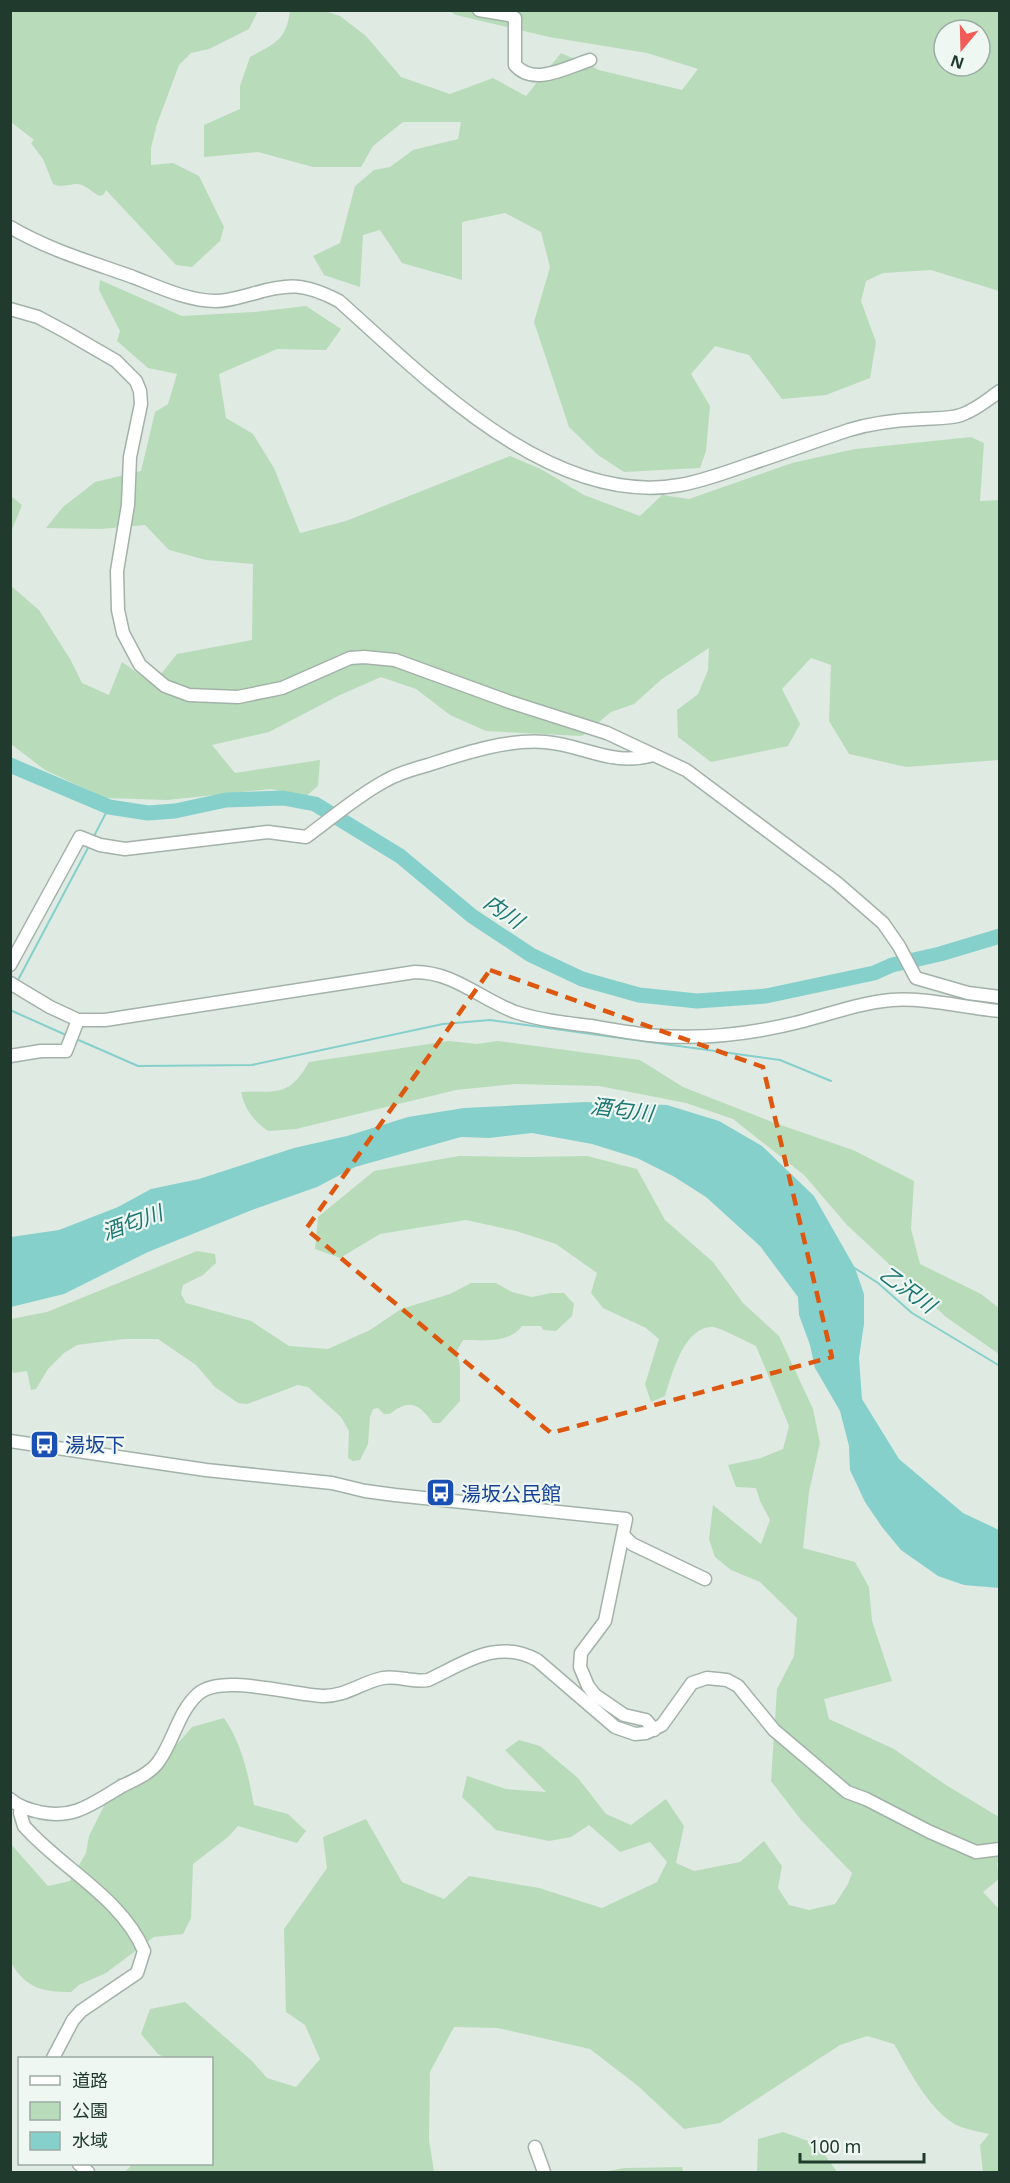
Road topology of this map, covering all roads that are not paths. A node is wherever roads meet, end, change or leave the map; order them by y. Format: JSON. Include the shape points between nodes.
{"nodes":[{"id":1,"x":479,"y":10,"type":"edge"},
{"id":2,"x":590,"y":60,"type":"dead end"},
{"id":3,"x":10,"y":227,"type":"edge"},
{"id":4,"x":10,"y":309,"type":"edge"},
{"id":5,"x":999,"y":391,"type":"edge"},
{"id":6,"x":653,"y":755,"type":"junction"},
{"id":7,"x":10,"y":965,"type":"edge"},
{"id":8,"x":16,"y":986,"type":"edge"},
{"id":9,"x":999,"y":997,"type":"edge"},
{"id":10,"x":999,"y":1011,"type":"edge"},
{"id":11,"x":78,"y":1024,"type":"junction"},
{"id":12,"x":10,"y":1056,"type":"edge"},
{"id":13,"x":10,"y":1441,"type":"edge"},
{"id":14,"x":624,"y":1536,"type":"junction"},
{"id":15,"x":705,"y":1579,"type":"dead end"},
{"id":16,"x":654,"y":1730,"type":"junction"},
{"id":17,"x":10,"y":1799,"type":"edge"},
{"id":18,"x":21,"y":1807,"type":"junction"},
{"id":19,"x":999,"y":1849,"type":"edge"},
{"id":20,"x":54,"y":2057,"type":"edge"},
{"id":21,"x":535,"y":2147,"type":"dead end"},
{"id":22,"x":544,"y":2172,"type":"edge"}],
"edges":[{"from":1,"to":2,"type":"street","via":[[515,18],[515,65],[521,72],[540,76]]},
{"from":3,"to":5,"type":"street","via":[[76,258],[199,300],[233,299],[288,285],[320,291],[339,302],[494,432],[561,468],[623,486],[680,485],[868,424],[959,416]]},
{"from":4,"to":6,"type":"street","via":[[38,317],[66,332],[116,361],[136,381],[141,404],[130,457],[128,505],[117,571],[117,610],[123,633],[140,665],[165,686],[189,694],[238,697],[282,688],[350,658],[395,660],[607,733]]},
{"from":6,"to":7,"type":"street","via":[[640,759],[612,758],[544,742],[498,746],[386,780],[306,837],[268,832],[125,849],[80,837]]},
{"from":6,"to":9,"type":"street","via":[[686,770],[873,912],[899,946],[916,978],[968,993]]},
{"from":8,"to":11,"type":"street"},
{"from":10,"to":11,"type":"street","via":[[894,999],[752,1031],[658,1036],[516,1012],[460,982],[416,972]]},
{"from":11,"to":12,"type":"street","via":[[66,1051]]},
{"from":13,"to":14,"type":"street","via":[[206,1470],[332,1483],[395,1495],[626,1518]]},
{"from":14,"to":15,"type":"street","via":[[632,1544]]},
{"from":14,"to":16,"type":"street","via":[[605,1621],[581,1653],[580,1666],[595,1695],[624,1715],[646,1720]]},
{"from":16,"to":18,"type":"street","via":[[635,1734],[621,1731],[537,1660],[503,1650],[428,1680],[383,1678],[332,1696],[247,1685],[209,1688],[198,1694],[159,1761],[146,1773],[67,1815]]},
{"from":16,"to":19,"type":"street","via":[[669,1717],[692,1683],[707,1678],[728,1680],[738,1686],[774,1730],[847,1792],[976,1852]]},
{"from":17,"to":18,"type":"street"},
{"from":18,"to":20,"type":"street","via":[[24,1826],[99,1893],[139,1938],[144,1951],[137,1974],[81,2012]]},
{"from":21,"to":22,"type":"street"}]}
